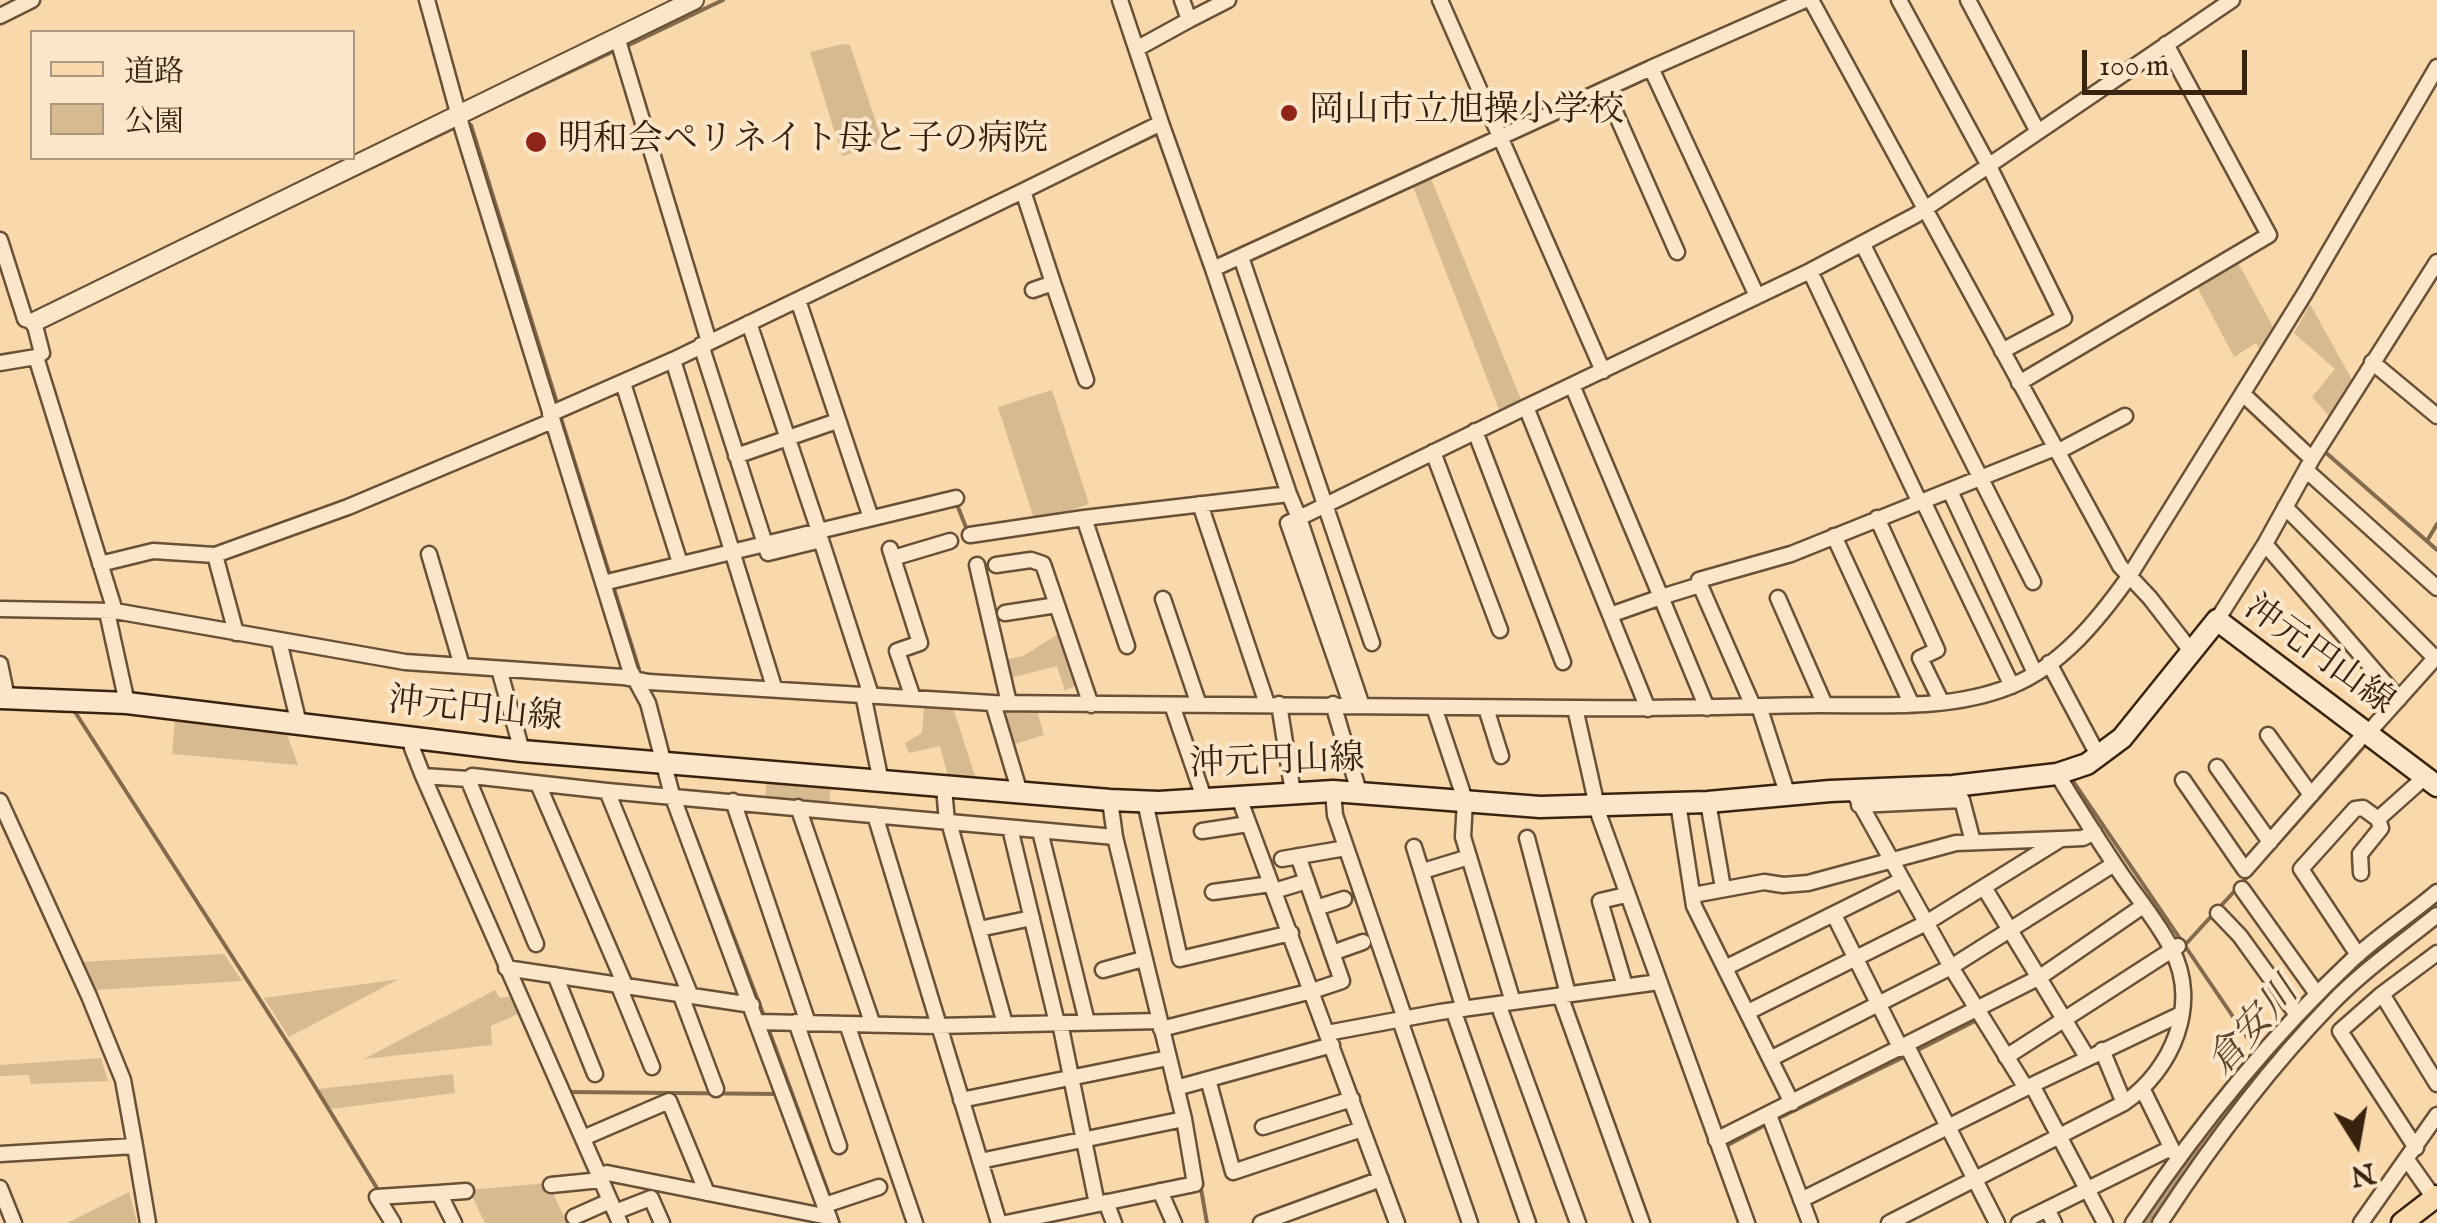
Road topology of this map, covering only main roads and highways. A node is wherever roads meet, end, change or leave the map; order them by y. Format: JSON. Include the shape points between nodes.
{"nodes":[{"id":1,"x":2,"y":702,"type":"edge"},
{"id":2,"x":2431,"y":781,"type":"edge"},
{"id":3,"x":2436,"y":1197,"type":"edge"},
{"id":4,"x":2402,"y":1223,"type":"edge"}],
"edges":[{"from":1,"to":2,"type":"main road","name":"沖元円山線","via":[[128,703],[299,724],[533,768],[665,764],[1145,807],[1358,792],[1599,812],[1788,796],[1856,799],[2057,774],[2098,757],[2138,720],[2217,620]]},
{"from":3,"to":4,"type":"main road"}]}
